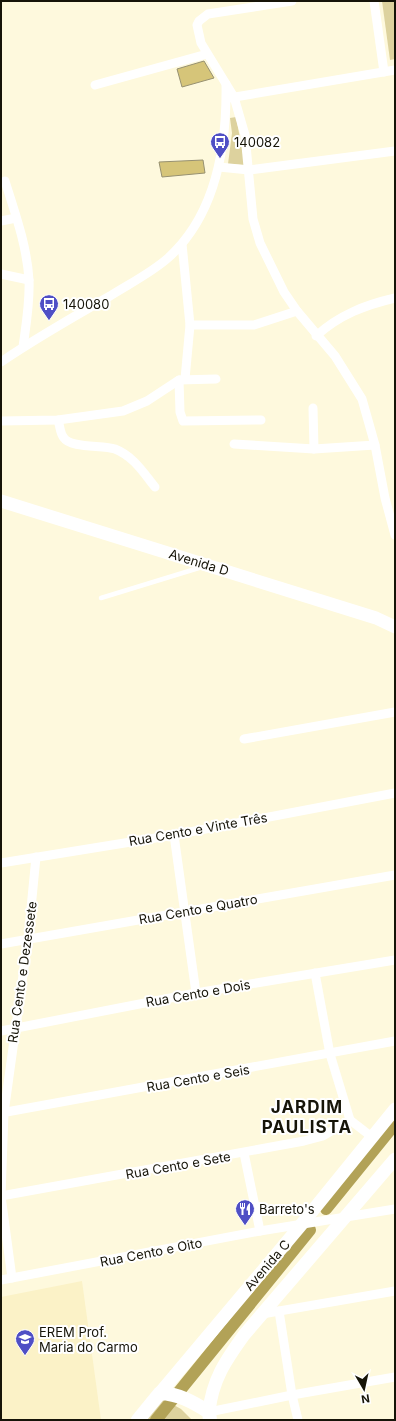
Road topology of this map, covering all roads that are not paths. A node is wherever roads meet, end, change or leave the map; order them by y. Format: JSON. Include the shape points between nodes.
{"nodes":[{"id":1,"x":292,"y":1,"type":"edge"},
{"id":2,"x":374,"y":1,"type":"edge"},
{"id":3,"x":207,"y":54,"type":"junction"},
{"id":4,"x":395,"y":70,"type":"edge"},
{"id":5,"x":384,"y":72,"type":"junction"},
{"id":6,"x":95,"y":85,"type":"dead end"},
{"id":7,"x":230,"y":98,"type":"junction"},
{"id":8,"x":395,"y":151,"type":"edge"},
{"id":9,"x":220,"y":167,"type":"junction"},
{"id":10,"x":249,"y":170,"type":"junction"},
{"id":11,"x":5,"y":181,"type":"dead end"},
{"id":12,"x":16,"y":218,"type":"junction"},
{"id":13,"x":1,"y":221,"type":"edge"},
{"id":14,"x":182,"y":244,"type":"junction"},
{"id":15,"x":1,"y":274,"type":"edge"},
{"id":16,"x":29,"y":280,"type":"junction"},
{"id":17,"x":395,"y":298,"type":"edge"},
{"id":18,"x":297,"y":310,"type":"junction"},
{"id":19,"x":190,"y":325,"type":"junction"},
{"id":20,"x":316,"y":336,"type":"junction"},
{"id":21,"x":23,"y":347,"type":"junction"},
{"id":22,"x":1,"y":362,"type":"edge"},
{"id":23,"x":216,"y":379,"type":"dead end"},
{"id":24,"x":182,"y":380,"type":"junction"},
{"id":25,"x":313,"y":408,"type":"dead end"},
{"id":26,"x":58,"y":420,"type":"junction"},
{"id":27,"x":261,"y":420,"type":"dead end"},
{"id":28,"x":1,"y":421,"type":"edge"},
{"id":29,"x":234,"y":444,"type":"dead end"},
{"id":30,"x":374,"y":445,"type":"junction"},
{"id":31,"x":314,"y":449,"type":"junction"},
{"id":32,"x":155,"y":487,"type":"dead end"},
{"id":33,"x":1,"y":501,"type":"edge"},
{"id":34,"x":395,"y":535,"type":"edge"},
{"id":35,"x":207,"y":565,"type":"junction"},
{"id":36,"x":102,"y":598,"type":"dead end"},
{"id":37,"x":395,"y":627,"type":"edge"},
{"id":38,"x":395,"y":712,"type":"edge"},
{"id":39,"x":244,"y":739,"type":"dead end"},
{"id":40,"x":395,"y":793,"type":"edge"},
{"id":41,"x":174,"y":835,"type":"junction"},
{"id":42,"x":36,"y":857,"type":"junction"},
{"id":43,"x":1,"y":863,"type":"edge"},
{"id":44,"x":395,"y":875,"type":"edge"},
{"id":45,"x":186,"y":911,"type":"junction"},
{"id":46,"x":28,"y":939,"type":"junction"},
{"id":47,"x":1,"y":944,"type":"edge"},
{"id":48,"x":395,"y":960,"type":"edge"},
{"id":49,"x":315,"y":973,"type":"junction"},
{"id":50,"x":196,"y":993,"type":"junction"},
{"id":51,"x":14,"y":1029,"type":"junction"},
{"id":52,"x":1,"y":1031,"type":"edge"},
{"id":53,"x":395,"y":1041,"type":"edge"},
{"id":54,"x":330,"y":1054,"type":"junction"},
{"id":55,"x":395,"y":1108,"type":"edge"},
{"id":56,"x":3,"y":1113,"type":"edge"},
{"id":57,"x":350,"y":1120,"type":"junction"},
{"id":58,"x":372,"y":1137,"type":"junction"},
{"id":59,"x":244,"y":1153,"type":"junction"},
{"id":60,"x":395,"y":1159,"type":"edge"},
{"id":61,"x":1,"y":1196,"type":"edge"},
{"id":62,"x":395,"y":1209,"type":"edge"},
{"id":63,"x":343,"y":1218,"type":"junction"},
{"id":64,"x":301,"y":1226,"type":"junction"},
{"id":65,"x":260,"y":1231,"type":"junction"},
{"id":66,"x":12,"y":1278,"type":"junction"},
{"id":67,"x":1,"y":1280,"type":"edge"},
{"id":68,"x":395,"y":1291,"type":"edge"},
{"id":69,"x":279,"y":1311,"type":"junction"},
{"id":70,"x":262,"y":1314,"type":"junction"},
{"id":71,"x":395,"y":1377,"type":"edge"},
{"id":72,"x":172,"y":1394,"type":"junction"},
{"id":73,"x":292,"y":1395,"type":"junction"},
{"id":74,"x":210,"y":1416,"type":"edge"},
{"id":75,"x":138,"y":1420,"type":"edge"},
{"id":76,"x":298,"y":1420,"type":"edge"}],
"edges":[{"from":1,"to":3,"type":"street","via":[[208,14],[197,25],[201,43]]},
{"from":2,"to":5,"type":"street"},
{"from":3,"to":6,"type":"street"},
{"from":3,"to":7,"type":"street","via":[[226,84]]},
{"from":4,"to":5,"type":"street"},
{"from":5,"to":7,"type":"street"},
{"from":7,"to":9,"type":"street"},
{"from":7,"to":10,"type":"street","via":[[245,135]]},
{"from":8,"to":10,"type":"street"},
{"from":9,"to":10,"type":"street"},
{"from":9,"to":14,"type":"street","via":[[205,205]]},
{"from":10,"to":18,"type":"street","via":[[253,219],[260,243],[284,292]]},
{"from":11,"to":12,"type":"street"},
{"from":12,"to":13,"type":"street"},
{"from":12,"to":16,"type":"street"},
{"from":14,"to":19,"type":"street"},
{"from":14,"to":21,"type":"street","via":[[168,258],[137,279]]},
{"from":15,"to":16,"type":"street"},
{"from":16,"to":21,"type":"street"},
{"from":17,"to":20,"type":"street","via":[[345,315],[330,323]]},
{"from":18,"to":19,"type":"street","via":[[254,325]]},
{"from":18,"to":20,"type":"street"},
{"from":19,"to":24,"type":"street"},
{"from":20,"to":30,"type":"street","via":[[335,356],[362,399]]},
{"from":21,"to":22,"type":"street"},
{"from":23,"to":24,"type":"street"},
{"from":24,"to":26,"type":"street","via":[[124,411]]},
{"from":24,"to":27,"type":"street","via":[[180,412],[183,421]]},
{"from":25,"to":31,"type":"street"},
{"from":26,"to":28,"type":"street"},
{"from":26,"to":32,"type":"street","via":[[68,443],[102,446],[122,452],[139,466]]},
{"from":29,"to":31,"type":"street"},
{"from":30,"to":31,"type":"street"},
{"from":30,"to":34,"type":"street"},
{"from":33,"to":35,"type":"main road","name":"Avenida D"},
{"from":35,"to":36,"type":"lane"},
{"from":35,"to":37,"type":"main road","name":"Avenida D","via":[[376,618]]},
{"from":38,"to":39,"type":"street"},
{"from":40,"to":41,"type":"street","name":"Rua Cento e Vinte Três"},
{"from":41,"to":42,"type":"street","name":"Rua Cento e Vinte Três"},
{"from":41,"to":45,"type":"street"},
{"from":42,"to":43,"type":"street","name":"Rua Cento e Vinte Três"},
{"from":42,"to":46,"type":"street","name":"Rua Cento e Dezessete"},
{"from":44,"to":45,"type":"street","name":"Rua Cento e Quatro"},
{"from":45,"to":46,"type":"street","name":"Rua Cento e Quatro"},
{"from":45,"to":50,"type":"street"},
{"from":46,"to":47,"type":"street","name":"Rua Cento e Quatro"},
{"from":46,"to":51,"type":"street","name":"Rua Cento e Dezessete"},
{"from":48,"to":49,"type":"street","name":"Rua Cento e Dois"},
{"from":49,"to":50,"type":"street","name":"Rua Cento e Dois"},
{"from":49,"to":54,"type":"street"},
{"from":50,"to":51,"type":"street","name":"Rua Cento e Dois"},
{"from":51,"to":52,"type":"street","name":"Rua Cento e Dois"},
{"from":51,"to":56,"type":"street","name":"Rua Cento e Dezessete"},
{"from":53,"to":54,"type":"street","name":"Rua Cento e Seis"},
{"from":54,"to":56,"type":"street","name":"Rua Cento e Seis"},
{"from":54,"to":57,"type":"street"},
{"from":55,"to":58,"type":"main road","name":"Avenida C"},
{"from":56,"to":61,"type":"street","name":"Rua Cento e Dezessete"},
{"from":57,"to":58,"type":"street"},
{"from":57,"to":59,"type":"street","name":"Rua Cento e Sete","via":[[323,1136]]},
{"from":58,"to":64,"type":"main road","name":"Avenida C"},
{"from":59,"to":61,"type":"street","name":"Rua Cento e Sete"},
{"from":59,"to":65,"type":"street"},
{"from":60,"to":63,"type":"main road"},
{"from":61,"to":66,"type":"street","name":"Rua Cento e Dezessete"},
{"from":62,"to":63,"type":"street","name":"Rua Cento e Oito"},
{"from":63,"to":64,"type":"street","name":"Rua Cento e Oito"},
{"from":63,"to":70,"type":"main road"},
{"from":64,"to":65,"type":"street","name":"Rua Cento e Oito"},
{"from":64,"to":72,"type":"main road","name":"Avenida C"},
{"from":65,"to":66,"type":"street","name":"Rua Cento e Oito"},
{"from":66,"to":67,"type":"street","name":"Rua Cento e Oito"},
{"from":68,"to":69,"type":"street"},
{"from":69,"to":70,"type":"street"},
{"from":69,"to":73,"type":"street"},
{"from":70,"to":74,"type":"main road","via":[[244,1335],[213,1387]]},
{"from":71,"to":73,"type":"street"},
{"from":72,"to":74,"type":"main road"},
{"from":72,"to":75,"type":"main road","name":"Avenida C"},
{"from":73,"to":74,"type":"street"},
{"from":73,"to":76,"type":"street"}]}
